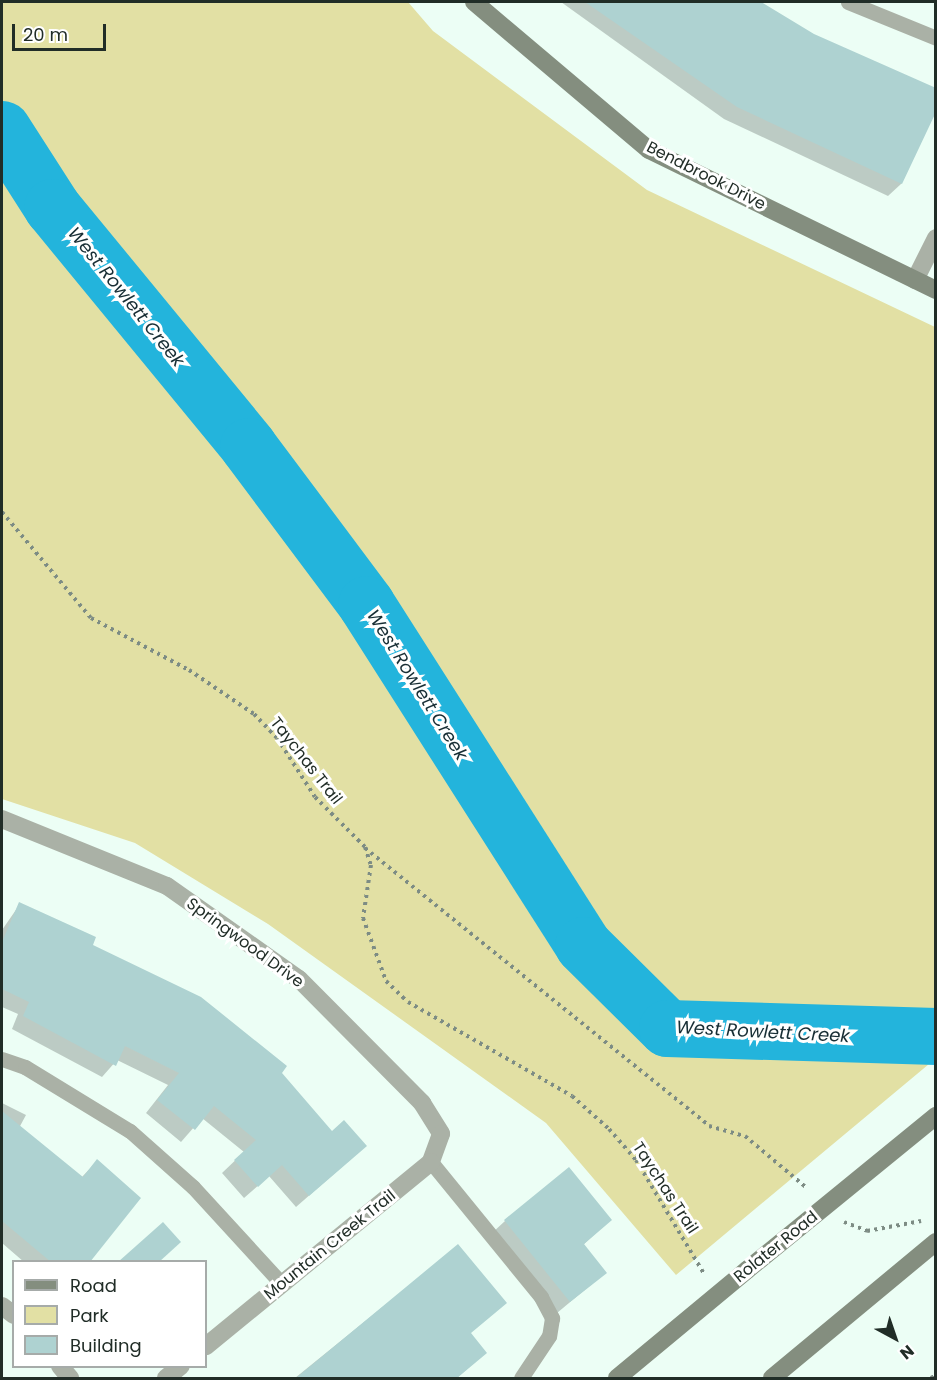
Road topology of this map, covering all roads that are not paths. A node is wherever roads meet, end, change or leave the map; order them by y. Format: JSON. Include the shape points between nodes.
{"nodes":[{"id":1,"x":474,"y":2,"type":"edge"},
{"id":2,"x":848,"y":2,"type":"edge"},
{"id":3,"x":936,"y":38,"type":"edge"},
{"id":4,"x":936,"y":238,"type":"edge"},
{"id":5,"x":915,"y":280,"type":"junction"},
{"id":6,"x":936,"y":290,"type":"edge"},
{"id":7,"x":2,"y":819,"type":"edge"},
{"id":8,"x":2,"y":1059,"type":"edge"},
{"id":9,"x":936,"y":1116,"type":"edge"},
{"id":10,"x":431,"y":1162,"type":"junction"},
{"id":11,"x":936,"y":1242,"type":"edge"},
{"id":12,"x":282,"y":1284,"type":"junction"},
{"id":13,"x":207,"y":1345,"type":"edge"},
{"id":14,"x":178,"y":1368,"type":"edge"},
{"id":15,"x":166,"y":1378,"type":"edge"},
{"id":16,"x":521,"y":1378,"type":"edge"},
{"id":17,"x":617,"y":1378,"type":"edge"},
{"id":18,"x":771,"y":1378,"type":"edge"}],
"edges":[{"from":1,"to":5,"type":"main road","name":"Bendbrook Drive","via":[[649,150]]},
{"from":2,"to":3,"type":"lane"},
{"from":4,"to":5,"type":"street"},
{"from":5,"to":6,"type":"main road","name":"Bendbrook Drive"},
{"from":7,"to":10,"type":"street","name":"Springwood Drive","via":[[167,886],[299,979],[422,1103],[441,1134]]},
{"from":8,"to":12,"type":"lane","via":[[25,1067],[130,1131],[193,1187]]},
{"from":9,"to":17,"type":"main road","name":"Rolater Road","bridge":true},
{"from":10,"to":12,"type":"street","name":"Mountain Creek Trail"},
{"from":10,"to":16,"type":"lane","via":[[542,1297],[552,1318],[549,1336]]},
{"from":11,"to":18,"type":"main road"},
{"from":12,"to":13,"type":"street","name":"Mountain Creek Trail"},
{"from":14,"to":15,"type":"street"}]}
